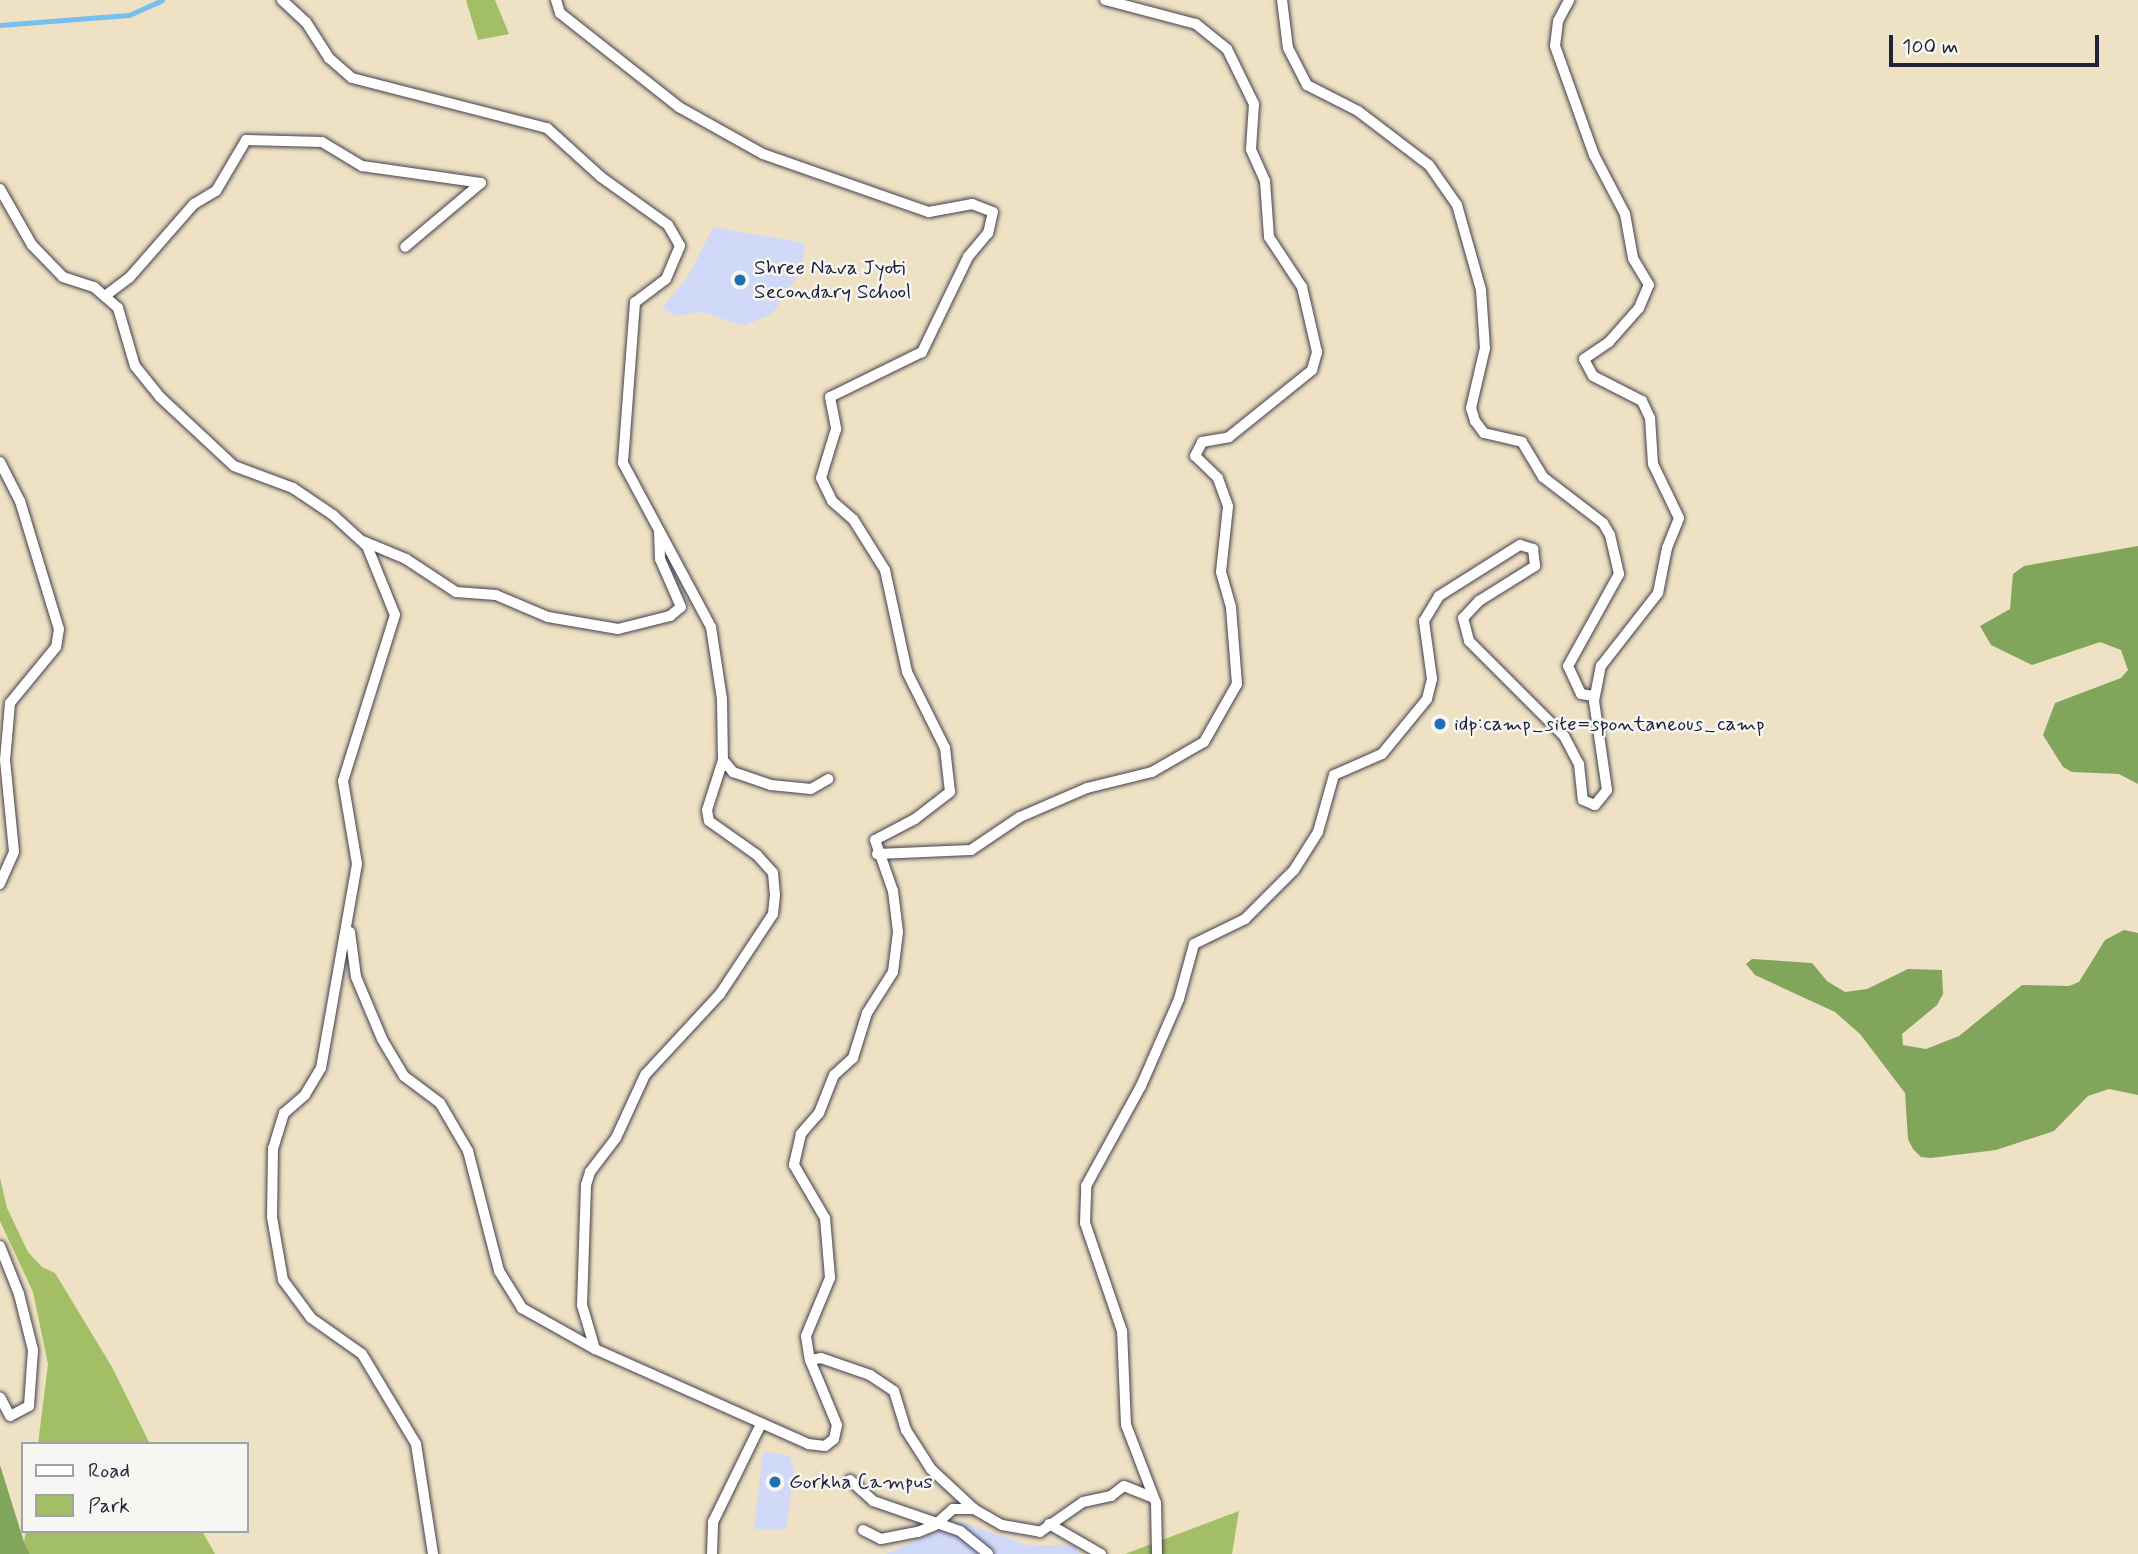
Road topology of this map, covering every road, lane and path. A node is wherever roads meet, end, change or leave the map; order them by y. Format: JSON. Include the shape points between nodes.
{"nodes":[{"id":1,"x":282,"y":0,"type":"edge"},
{"id":2,"x":556,"y":0,"type":"edge"},
{"id":3,"x":1105,"y":0,"type":"edge"},
{"id":4,"x":1282,"y":0,"type":"edge"},
{"id":5,"x":1569,"y":0,"type":"edge"},
{"id":6,"x":0,"y":190,"type":"edge"},
{"id":7,"x":405,"y":247,"type":"dead end"},
{"id":8,"x":105,"y":296,"type":"junction"},
{"id":9,"x":0,"y":462,"type":"edge"},
{"id":10,"x":659,"y":530,"type":"junction"},
{"id":11,"x":361,"y":540,"type":"junction"},
{"id":12,"x":1594,"y":696,"type":"junction"},
{"id":13,"x":723,"y":760,"type":"junction"},
{"id":14,"x":828,"y":779,"type":"dead end"},
{"id":15,"x":877,"y":854,"type":"junction"},
{"id":16,"x":4,"y":864,"type":"edge"},
{"id":17,"x":0,"y":884,"type":"edge"},
{"id":18,"x":349,"y":908,"type":"junction"},
{"id":19,"x":0,"y":1246,"type":"edge"},
{"id":20,"x":595,"y":1349,"type":"junction"},
{"id":21,"x":810,"y":1360,"type":"junction"},
{"id":22,"x":0,"y":1397,"type":"edge"},
{"id":23,"x":760,"y":1426,"type":"junction"},
{"id":24,"x":850,"y":1480,"type":"dead end"},
{"id":25,"x":1154,"y":1498,"type":"junction"},
{"id":26,"x":974,"y":1509,"type":"junction"},
{"id":27,"x":938,"y":1521,"type":"junction"},
{"id":28,"x":1049,"y":1524,"type":"junction"},
{"id":29,"x":863,"y":1530,"type":"dead end"},
{"id":30,"x":433,"y":1554,"type":"edge"},
{"id":31,"x":712,"y":1554,"type":"edge"},
{"id":32,"x":988,"y":1554,"type":"edge"},
{"id":33,"x":1101,"y":1554,"type":"edge"},
{"id":34,"x":1157,"y":1554,"type":"edge"}],
"edges":[{"from":1,"to":10,"type":"street","via":[[306,22],[329,58],[352,78],[547,128],[601,177],[668,225],[680,246],[666,279],[635,302],[623,463]]},
{"from":2,"to":15,"type":"street","via":[[560,13],[679,107],[763,154],[929,212],[972,204],[993,212],[988,233],[968,257],[922,352],[830,397],[836,429],[821,478],[832,502],[853,519],[885,570],[907,672],[945,748],[950,792],[915,819],[875,840]]},
{"from":3,"to":15,"type":"street","via":[[1196,24],[1227,49],[1254,104],[1251,149],[1265,181],[1269,237],[1302,287],[1317,352],[1312,370],[1229,437],[1202,442],[1195,456],[1217,478],[1228,506],[1221,572],[1231,607],[1237,684],[1204,742],[1152,772],[1087,788],[1020,817],[971,850]]},
{"from":4,"to":12,"type":"street","via":[[1288,48],[1307,85],[1359,111],[1429,165],[1443,178],[1457,205],[1481,290],[1485,348],[1471,408],[1475,421],[1484,433],[1522,442],[1543,477],[1603,523],[1610,535],[1619,574],[1567,666],[1581,694]]},
{"from":5,"to":12,"type":"street","via":[[1558,22],[1555,46],[1594,155],[1625,214],[1633,258],[1649,285],[1639,308],[1609,342],[1584,359],[1593,376],[1642,401],[1650,418],[1653,464],[1679,518],[1658,593],[1601,666]]},
{"from":6,"to":8,"type":"street","via":[[32,245],[63,277],[94,287]]},
{"from":7,"to":8,"type":"street","via":[[481,183],[362,166],[322,142],[246,140],[216,191],[194,204],[146,260]]},
{"from":8,"to":11,"type":"street","via":[[118,308],[135,366],[160,397],[234,466],[293,488],[334,514]]},
{"from":9,"to":16,"type":"street","via":[[20,501],[59,629],[56,648],[23,681],[10,703],[5,760],[14,852]]},
{"from":10,"to":11,"type":"street","via":[[660,559],[681,607],[670,616],[618,629],[548,617],[496,595],[456,592],[406,559]]},
{"from":10,"to":13,"type":"street","via":[[711,627],[722,699]]},
{"from":11,"to":18,"type":"street","via":[[395,615],[343,781],[357,864]]},
{"from":12,"to":25,"type":"street","via":[[1607,790],[1594,805],[1583,800],[1579,764],[1564,736],[1469,641],[1463,618],[1479,601],[1535,566],[1532,549],[1520,545],[1439,596],[1424,621],[1432,679],[1427,699],[1382,754],[1334,775],[1318,832],[1294,870],[1245,919],[1194,944],[1179,999],[1141,1086],[1086,1186],[1085,1223],[1122,1331],[1126,1425]]},
{"from":13,"to":14,"type":"street","via":[[733,772],[771,785],[811,789]]},
{"from":13,"to":20,"type":"street","via":[[707,810],[709,821],[757,855],[773,873],[773,914],[720,994],[645,1075],[616,1138],[590,1172],[582,1305]]},
{"from":15,"to":21,"type":"street","via":[[893,891],[898,932],[893,972],[867,1013],[853,1058],[835,1075],[819,1113],[801,1134],[794,1165],[825,1218],[830,1278],[806,1336]]},
{"from":16,"to":17,"type":"street"},
{"from":18,"to":20,"type":"street","via":[[356,977],[382,1039],[404,1076],[440,1103],[468,1151],[499,1271],[522,1308]]},
{"from":18,"to":30,"type":"street","via":[[321,1068],[305,1095],[284,1113],[273,1148],[272,1217],[283,1279],[311,1318],[362,1354],[416,1444]]},
{"from":19,"to":22,"type":"street","via":[[33,1350],[29,1406],[10,1416]]},
{"from":20,"to":23,"type":"street"},
{"from":21,"to":23,"type":"street","via":[[837,1425],[834,1439],[825,1446],[808,1444]]},
{"from":21,"to":26,"type":"street","via":[[837,1363],[894,1391],[906,1430],[931,1469]]},
{"from":23,"to":31,"type":"street","via":[[713,1522]]},
{"from":24,"to":27,"type":"street","via":[[873,1501]]},
{"from":25,"to":28,"type":"street","via":[[1124,1486],[1111,1496],[1095,1496]]},
{"from":25,"to":34,"type":"street"},
{"from":26,"to":27,"type":"street","via":[[953,1509]]},
{"from":26,"to":28,"type":"street","via":[[1024,1532],[1040,1532]]},
{"from":27,"to":29,"type":"street","via":[[918,1532],[881,1539]]},
{"from":27,"to":32,"type":"street","via":[[971,1538]]},
{"from":28,"to":33,"type":"street"}]}
